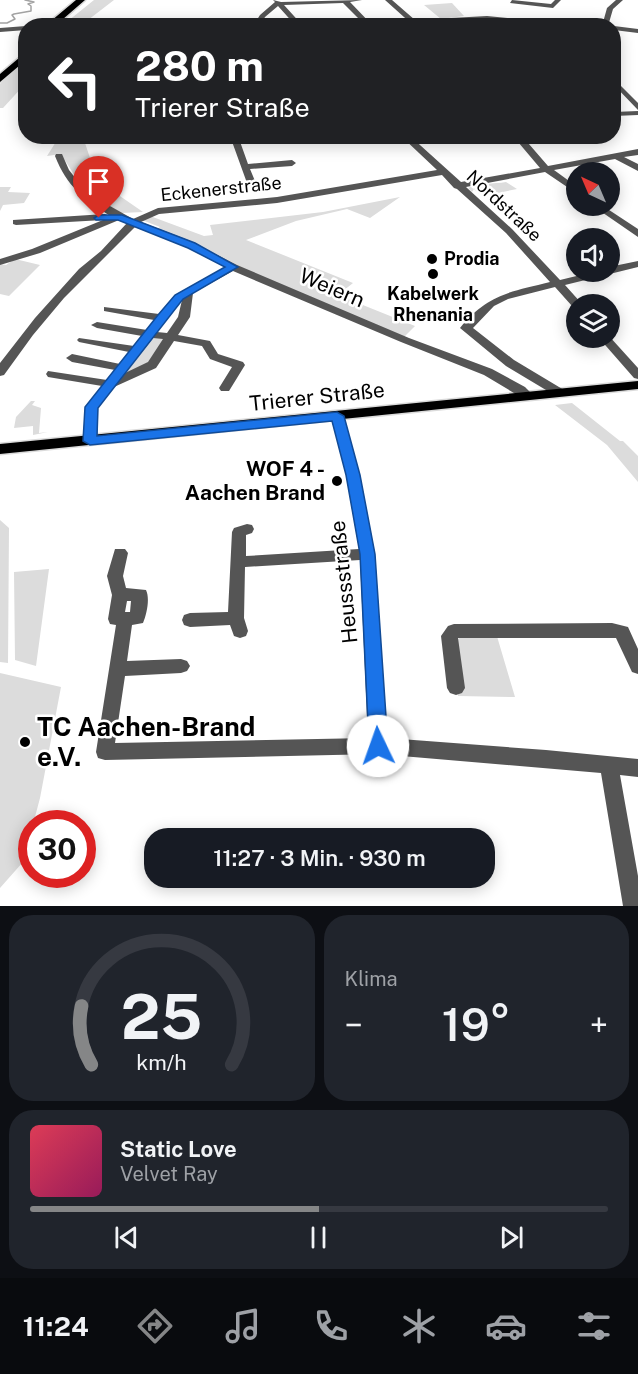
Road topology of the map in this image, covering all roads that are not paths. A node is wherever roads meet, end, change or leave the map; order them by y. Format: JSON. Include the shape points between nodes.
{"nodes":[{"id":1,"x":81,"y":0,"type":"edge"},
{"id":2,"x":89,"y":0,"type":"edge"},
{"id":3,"x":359,"y":0,"type":"edge"},
{"id":4,"x":388,"y":0,"type":"edge"},
{"id":5,"x":620,"y":0,"type":"edge"},
{"id":6,"x":626,"y":0,"type":"edge"},
{"id":7,"x":345,"y":1,"type":"edge"},
{"id":8,"x":512,"y":1,"type":"edge"},
{"id":9,"x":278,"y":2,"type":"edge"},
{"id":10,"x":557,"y":2,"type":"edge"},
{"id":11,"x":59,"y":18,"type":"edge"},
{"id":12,"x":67,"y":18,"type":"edge"},
{"id":13,"x":262,"y":18,"type":"edge"},
{"id":14,"x":293,"y":18,"type":"edge"},
{"id":15,"x":362,"y":18,"type":"edge"},
{"id":16,"x":410,"y":18,"type":"edge"},
{"id":17,"x":513,"y":18,"type":"edge"},
{"id":18,"x":607,"y":18,"type":"edge"},
{"id":19,"x":613,"y":18,"type":"edge"},
{"id":20,"x":621,"y":28,"type":"edge"},
{"id":21,"x":18,"y":29,"type":"edge"},
{"id":22,"x":0,"y":30,"type":"edge"},
{"id":23,"x":638,"y":31,"type":"edge"},
{"id":24,"x":18,"y":54,"type":"edge"},
{"id":25,"x":18,"y":62,"type":"edge"},
{"id":26,"x":0,"y":71,"type":"edge"},
{"id":27,"x":0,"y":79,"type":"edge"},
{"id":28,"x":621,"y":90,"type":"edge"},
{"id":29,"x":621,"y":98,"type":"edge"},
{"id":30,"x":637,"y":112,"type":"edge"},
{"id":31,"x":621,"y":113,"type":"edge"},
{"id":32,"x":237,"y":144,"type":"edge"},
{"id":33,"x":413,"y":144,"type":"edge"},
{"id":34,"x":524,"y":144,"type":"edge"},
{"id":35,"x":638,"y":152,"type":"edge"},
{"id":36,"x":59,"y":156,"type":"dead end"},
{"id":37,"x":616,"y":156,"type":"junction"},
{"id":38,"x":292,"y":163,"type":"dead end"},
{"id":39,"x":245,"y":167,"type":"junction"},
{"id":40,"x":638,"y":168,"type":"edge"},
{"id":41,"x":546,"y":169,"type":"junction"},
{"id":42,"x":442,"y":172,"type":"junction"},
{"id":43,"x":250,"y":182,"type":"dead end"},
{"id":44,"x":566,"y":183,"type":"edge"},
{"id":45,"x":458,"y":186,"type":"junction"},
{"id":46,"x":612,"y":216,"type":"edge"},
{"id":47,"x":119,"y":217,"type":"junction"},
{"id":48,"x":16,"y":222,"type":"dead end"},
{"id":49,"x":132,"y":222,"type":"junction"},
{"id":50,"x":638,"y":234,"type":"edge"},
{"id":51,"x":0,"y":262,"type":"edge"},
{"id":52,"x":633,"y":265,"type":"edge"},
{"id":53,"x":233,"y":267,"type":"junction"},
{"id":54,"x":638,"y":274,"type":"edge"},
{"id":55,"x":566,"y":281,"type":"edge"},
{"id":56,"x":556,"y":283,"type":"junction"},
{"id":57,"x":186,"y":293,"type":"junction"},
{"id":58,"x":566,"y":294,"type":"edge"},
{"id":59,"x":108,"y":309,"type":"dead end"},
{"id":60,"x":162,"y":318,"type":"junction"},
{"id":61,"x":97,"y":325,"type":"dead end"},
{"id":62,"x":150,"y":334,"type":"junction"},
{"id":63,"x":172,"y":337,"type":"junction"},
{"id":64,"x":83,"y":340,"type":"dead end"},
{"id":65,"x":614,"y":348,"type":"edge"},
{"id":66,"x":138,"y":350,"type":"junction"},
{"id":67,"x":72,"y":357,"type":"dead end"},
{"id":68,"x":124,"y":368,"type":"junction"},
{"id":69,"x":0,"y":372,"type":"edge"},
{"id":70,"x":52,"y":374,"type":"dead end"},
{"id":71,"x":638,"y":375,"type":"edge"},
{"id":72,"x":111,"y":384,"type":"junction"},
{"id":73,"x":638,"y":385,"type":"edge"},
{"id":74,"x":225,"y":388,"type":"dead end"},
{"id":75,"x":560,"y":393,"type":"junction"},
{"id":76,"x":528,"y":396,"type":"junction"},
{"id":77,"x":337,"y":416,"type":"junction"},
{"id":78,"x":90,"y":441,"type":"junction"},
{"id":79,"x":0,"y":449,"type":"edge"},
{"id":80,"x":247,"y":529,"type":"dead end"},
{"id":81,"x":120,"y":554,"type":"dead end"},
{"id":82,"x":367,"y":554,"type":"junction"},
{"id":83,"x":240,"y":562,"type":"junction"},
{"id":84,"x":190,"y":620,"type":"dead end"},
{"id":85,"x":182,"y":666,"type":"dead end"},
{"id":86,"x":638,"y":667,"type":"edge"},
{"id":87,"x":118,"y":669,"type":"junction"},
{"id":88,"x":456,"y":688,"type":"dead end"},
{"id":89,"x":378,"y":746,"type":"junction"},
{"id":90,"x":609,"y":766,"type":"junction"},
{"id":91,"x":638,"y":768,"type":"edge"},
{"id":92,"x":632,"y":859,"type":"edge"},
{"id":93,"x":633,"y":906,"type":"edge"}],
"edges":[{"from":1,"to":11,"type":"highway"},
{"from":2,"to":12,"type":"highway"},
{"from":3,"to":7,"type":"street"},
{"from":4,"to":16,"type":"street"},
{"from":5,"to":18,"type":"street","via":[[609,8]]},
{"from":6,"to":19,"type":"street"},
{"from":7,"to":9,"type":"street"},
{"from":7,"to":15,"type":"street"},
{"from":8,"to":10,"type":"street"},
{"from":8,"to":17,"type":"street"},
{"from":9,"to":13,"type":"street"},
{"from":9,"to":14,"type":"street"},
{"from":20,"to":23,"type":"street"},
{"from":21,"to":22,"type":"street"},
{"from":24,"to":26,"type":"highway"},
{"from":25,"to":27,"type":"highway"},
{"from":28,"to":30,"type":"street"},
{"from":29,"to":30,"type":"street"},
{"from":30,"to":31,"type":"street"},
{"from":32,"to":39,"type":"street"},
{"from":33,"to":42,"type":"street","name":"Nordstraße"},
{"from":34,"to":41,"type":"street"},
{"from":35,"to":37,"type":"street"},
{"from":36,"to":47,"type":"street","name":"Weiern","via":[[78,189]]},
{"from":37,"to":40,"type":"street"},
{"from":37,"to":41,"type":"street"},
{"from":38,"to":39,"type":"street"},
{"from":39,"to":43,"type":"street"},
{"from":41,"to":44,"type":"street"},
{"from":41,"to":45,"type":"street"},
{"from":42,"to":45,"type":"street","name":"Nordstraße"},
{"from":42,"to":49,"type":"street","name":"Eckenerstraße","via":[[277,200],[158,211]]},
{"from":45,"to":56,"type":"street","name":"Nordstraße","via":[[509,231]]},
{"from":46,"to":50,"type":"street"},
{"from":47,"to":48,"type":"street","name":"Weiern"},
{"from":47,"to":49,"type":"street","name":"Weiern"},
{"from":47,"to":51,"type":"street"},
{"from":49,"to":53,"type":"street","name":"Weiern"},
{"from":49,"to":69,"type":"street","name":"Eckenerstraße","via":[[24,337]]},
{"from":52,"to":54,"type":"street"},
{"from":53,"to":57,"type":"street"},
{"from":53,"to":76,"type":"street","name":"Weiern","via":[[488,372]]},
{"from":55,"to":56,"type":"street"},
{"from":56,"to":58,"type":"street","name":"Nordstraße"},
{"from":56,"to":75,"type":"street","via":[[504,297],[480,312],[466,328],[510,363]]},
{"from":57,"to":60,"type":"street"},
{"from":57,"to":63,"type":"street","via":[[189,295],[184,317]]},
{"from":59,"to":60,"type":"street"},
{"from":60,"to":62,"type":"street"},
{"from":61,"to":62,"type":"street"},
{"from":62,"to":63,"type":"street"},
{"from":62,"to":66,"type":"street"},
{"from":63,"to":72,"type":"street","via":[[152,365]]},
{"from":63,"to":74,"type":"street","via":[[206,343],[214,356],[239,364]]},
{"from":64,"to":66,"type":"street"},
{"from":65,"to":71,"type":"street"},
{"from":66,"to":68,"type":"street"},
{"from":67,"to":68,"type":"street"},
{"from":68,"to":72,"type":"street"},
{"from":70,"to":72,"type":"street"},
{"from":72,"to":78,"type":"street","via":[[92,407]]},
{"from":73,"to":75,"type":"main road","name":"Trierer Straße"},
{"from":75,"to":76,"type":"main road","name":"Trierer Straße"},
{"from":76,"to":77,"type":"main road","name":"Trierer Straße"},
{"from":77,"to":78,"type":"main road","name":"Trierer Straße"},
{"from":77,"to":82,"type":"street","name":"Heussstraße","via":[[353,475]]},
{"from":78,"to":79,"type":"main road","name":"Trierer Straße"},
{"from":80,"to":83,"type":"street","via":[[239,532]]},
{"from":81,"to":87,"type":"street","via":[[115,576],[120,595],[116,619],[124,618]]},
{"from":82,"to":83,"type":"street"},
{"from":82,"to":89,"type":"street","name":"Heussstraße"},
{"from":83,"to":84,"type":"street","via":[[238,625]]},
{"from":85,"to":87,"type":"street"},
{"from":86,"to":88,"type":"street","via":[[622,632],[612,630],[454,631],[449,636]]},
{"from":87,"to":89,"type":"street","via":[[105,752]]},
{"from":89,"to":90,"type":"street"},
{"from":90,"to":91,"type":"street"},
{"from":90,"to":92,"type":"street"},
{"from":92,"to":93,"type":"street"}]}
